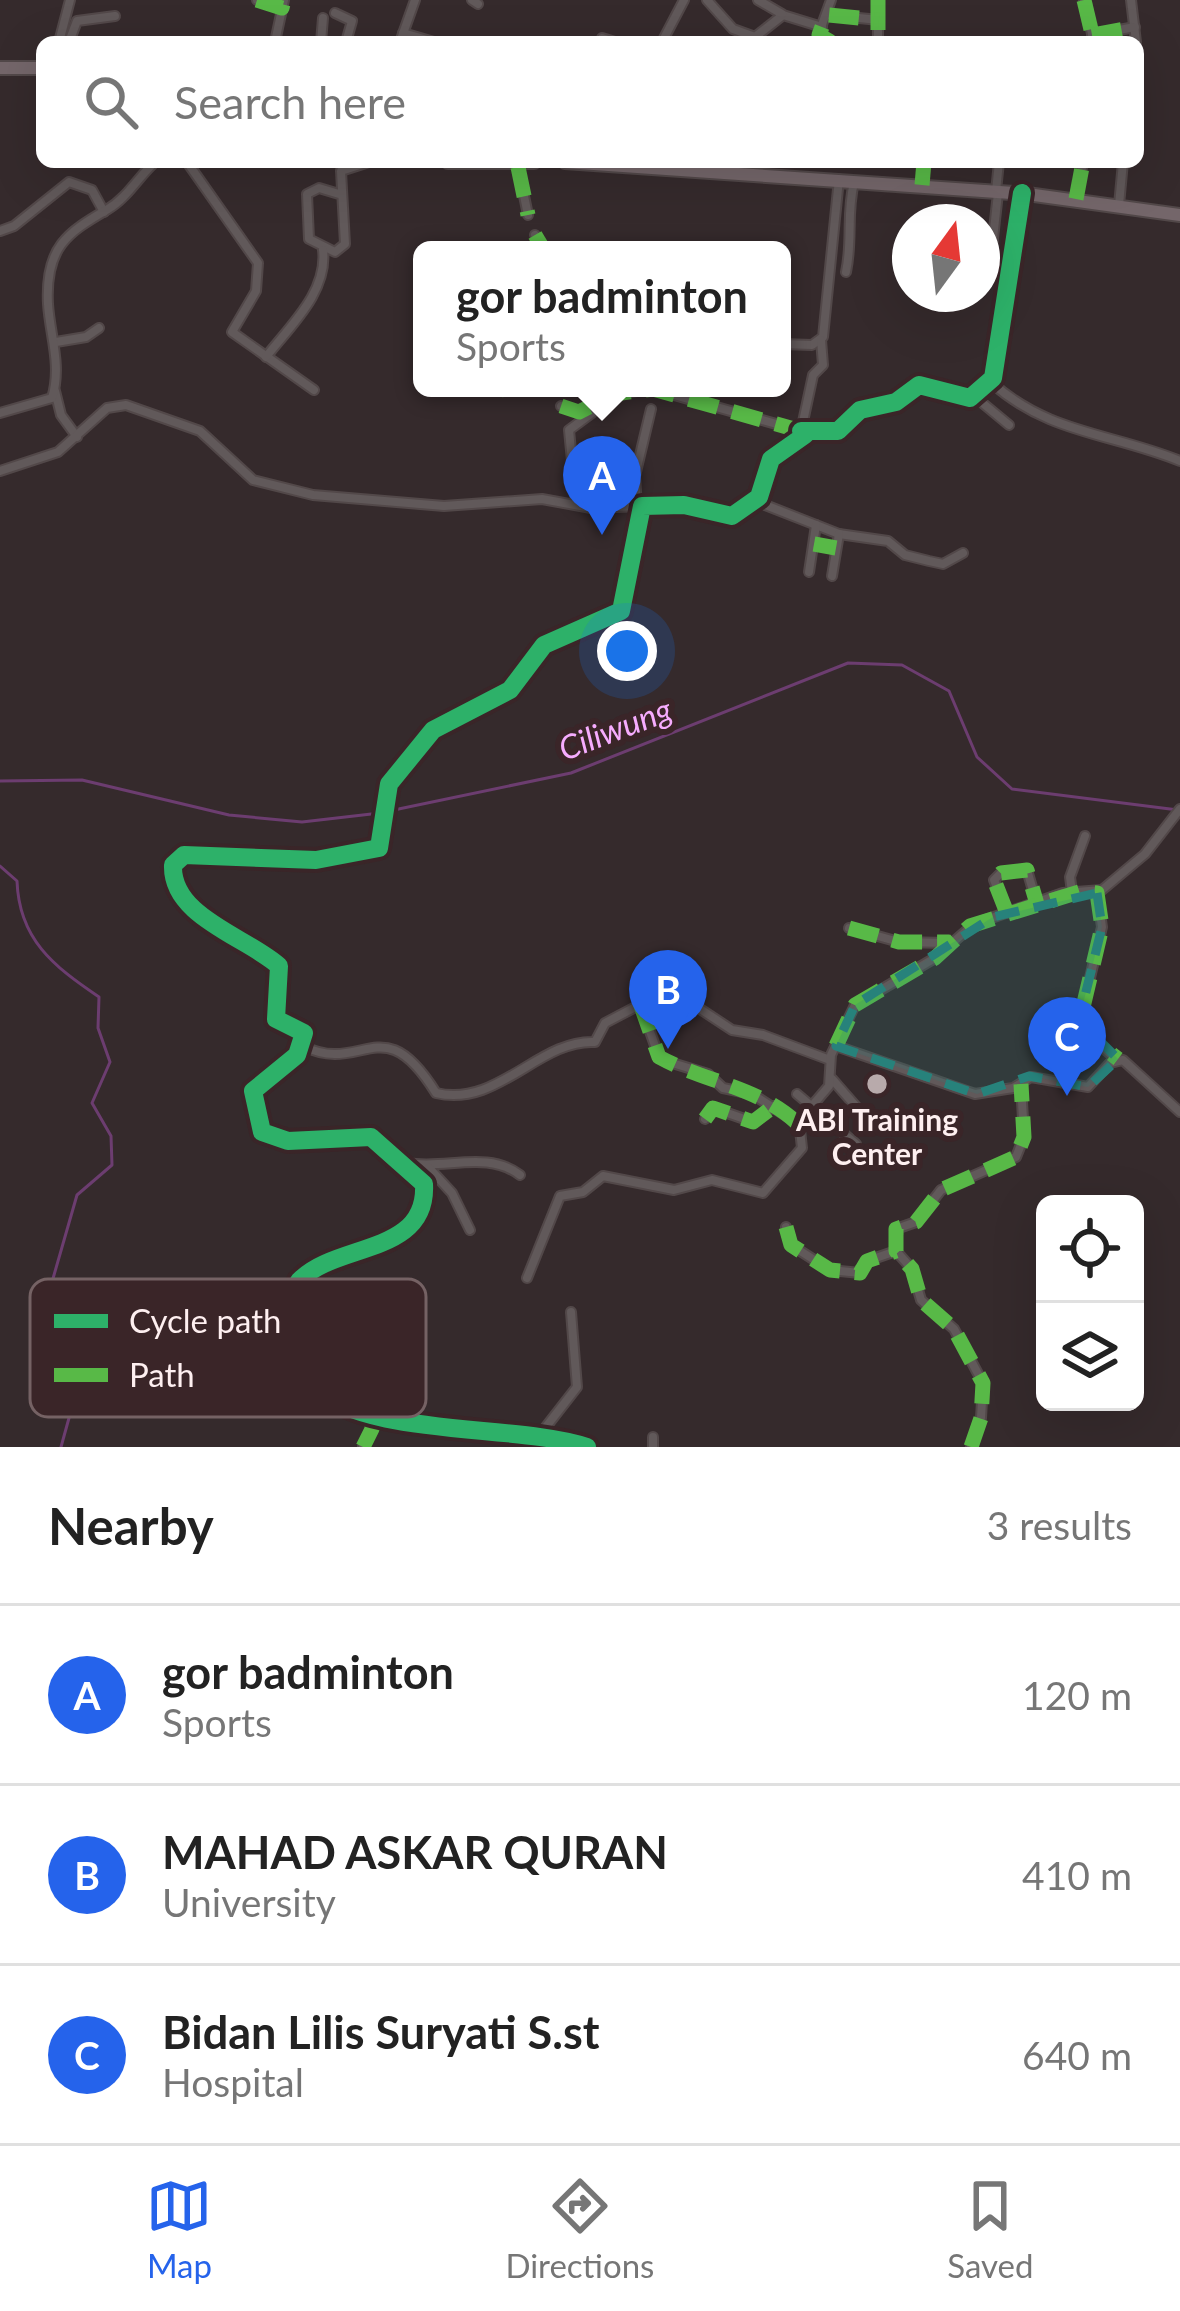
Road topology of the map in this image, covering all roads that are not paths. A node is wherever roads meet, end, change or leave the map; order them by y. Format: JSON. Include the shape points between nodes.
{"nodes":[{"id":1,"x":70,"y":0,"type":"edge"},
{"id":2,"x":257,"y":0,"type":"edge"},
{"id":3,"x":684,"y":0,"type":"edge"},
{"id":4,"x":707,"y":0,"type":"edge"},
{"id":5,"x":758,"y":0,"type":"edge"},
{"id":6,"x":831,"y":0,"type":"edge"},
{"id":7,"x":878,"y":0,"type":"edge"},
{"id":8,"x":1084,"y":0,"type":"edge"},
{"id":9,"x":1131,"y":0,"type":"edge"},
{"id":10,"x":411,"y":1,"type":"edge"},
{"id":11,"x":283,"y":4,"type":"edge"},
{"id":12,"x":335,"y":13,"type":"dead end"},
{"id":13,"x":783,"y":15,"type":"junction"},
{"id":14,"x":829,"y":15,"type":"junction"},
{"id":15,"x":115,"y":16,"type":"dead end"},
{"id":16,"x":323,"y":18,"type":"dead end"},
{"id":17,"x":879,"y":20,"type":"junction"},
{"id":18,"x":822,"y":26,"type":"junction"},
{"id":19,"x":1135,"y":28,"type":"junction"},
{"id":20,"x":61,"y":36,"type":"edge"},
{"id":21,"x":71,"y":36,"type":"edge"},
{"id":22,"x":276,"y":36,"type":"edge"},
{"id":23,"x":322,"y":36,"type":"edge"},
{"id":24,"x":348,"y":36,"type":"edge"},
{"id":25,"x":402,"y":36,"type":"edge"},
{"id":26,"x":665,"y":36,"type":"edge"},
{"id":27,"x":752,"y":36,"type":"edge"},
{"id":28,"x":756,"y":36,"type":"edge"},
{"id":29,"x":821,"y":36,"type":"edge"},
{"id":30,"x":878,"y":36,"type":"edge"},
{"id":31,"x":1093,"y":36,"type":"edge"},
{"id":32,"x":1101,"y":36,"type":"edge"},
{"id":33,"x":1136,"y":36,"type":"edge"},
{"id":34,"x":0,"y":68,"type":"edge"},
{"id":35,"x":36,"y":68,"type":"edge"},
{"id":36,"x":149,"y":168,"type":"edge"},
{"id":37,"x":191,"y":168,"type":"edge"},
{"id":38,"x":345,"y":168,"type":"edge"},
{"id":39,"x":511,"y":168,"type":"edge"},
{"id":40,"x":721,"y":168,"type":"edge"},
{"id":41,"x":924,"y":168,"type":"edge"},
{"id":42,"x":999,"y":168,"type":"edge"},
{"id":43,"x":1083,"y":168,"type":"edge"},
{"id":44,"x":1123,"y":168,"type":"edge"},
{"id":45,"x":839,"y":178,"type":"junction"},
{"id":46,"x":855,"y":179,"type":"junction"},
{"id":47,"x":922,"y":184,"type":"junction"},
{"id":48,"x":997,"y":191,"type":"junction"},
{"id":49,"x":1022,"y":193,"type":"junction"},
{"id":50,"x":339,"y":194,"type":"junction"},
{"id":51,"x":1076,"y":199,"type":"junction"},
{"id":52,"x":996,"y":204,"type":"edge"},
{"id":53,"x":1119,"y":205,"type":"junction"},
{"id":54,"x":104,"y":212,"type":"junction"},
{"id":55,"x":528,"y":215,"type":"dead end"},
{"id":56,"x":1180,"y":215,"type":"edge"},
{"id":57,"x":0,"y":230,"type":"edge"},
{"id":58,"x":535,"y":235,"type":"dead end"},
{"id":59,"x":538,"y":241,"type":"edge"},
{"id":60,"x":323,"y":250,"type":"junction"},
{"id":61,"x":846,"y":272,"type":"dead end"},
{"id":62,"x":98,"y":328,"type":"dead end"},
{"id":63,"x":821,"y":340,"type":"junction"},
{"id":64,"x":56,"y":342,"type":"junction"},
{"id":65,"x":791,"y":343,"type":"edge"},
{"id":66,"x":266,"y":357,"type":"junction"},
{"id":67,"x":991,"y":382,"type":"junction"},
{"id":68,"x":55,"y":389,"type":"junction"},
{"id":69,"x":314,"y":390,"type":"dead end"},
{"id":70,"x":974,"y":396,"type":"junction"},
{"id":71,"x":602,"y":397,"type":"edge"},
{"id":72,"x":681,"y":397,"type":"edge"},
{"id":73,"x":561,"y":406,"type":"dead end"},
{"id":74,"x":651,"y":410,"type":"dead end"},
{"id":75,"x":0,"y":413,"type":"edge"},
{"id":76,"x":592,"y":413,"type":"dead end"},
{"id":77,"x":1009,"y":425,"type":"dead end"},
{"id":78,"x":801,"y":431,"type":"junction"},
{"id":79,"x":77,"y":437,"type":"junction"},
{"id":80,"x":1180,"y":461,"type":"edge"},
{"id":81,"x":0,"y":471,"type":"edge"},
{"id":82,"x":577,"y":502,"type":"junction"},
{"id":83,"x":755,"y":502,"type":"junction"},
{"id":84,"x":640,"y":506,"type":"junction"},
{"id":85,"x":816,"y":525,"type":"junction"},
{"id":86,"x":839,"y":533,"type":"junction"},
{"id":87,"x":814,"y":544,"type":"junction"},
{"id":88,"x":836,"y":548,"type":"junction"},
{"id":89,"x":963,"y":553,"type":"dead end"},
{"id":90,"x":809,"y":572,"type":"dead end"},
{"id":91,"x":832,"y":576,"type":"dead end"},
{"id":92,"x":1180,"y":809,"type":"edge"},
{"id":93,"x":1085,"y":836,"type":"dead end"},
{"id":94,"x":1072,"y":892,"type":"junction"},
{"id":95,"x":1097,"y":893,"type":"junction"},
{"id":96,"x":1037,"y":904,"type":"junction"},
{"id":97,"x":1007,"y":913,"type":"junction"},
{"id":98,"x":849,"y":928,"type":"dead end"},
{"id":99,"x":949,"y":943,"type":"junction"},
{"id":100,"x":640,"y":1003,"type":"junction"},
{"id":101,"x":1091,"y":1038,"type":"junction"},
{"id":102,"x":302,"y":1046,"type":"junction"},
{"id":103,"x":836,"y":1046,"type":"junction"},
{"id":104,"x":659,"y":1057,"type":"dead end"},
{"id":105,"x":1064,"y":1057,"type":"dead end"},
{"id":106,"x":830,"y":1060,"type":"junction"},
{"id":107,"x":1118,"y":1060,"type":"junction"},
{"id":108,"x":669,"y":1062,"type":"dead end"},
{"id":109,"x":832,"y":1078,"type":"junction"},
{"id":110,"x":1021,"y":1084,"type":"junction"},
{"id":111,"x":797,"y":1094,"type":"dead end"},
{"id":112,"x":774,"y":1106,"type":"junction"},
{"id":113,"x":812,"y":1107,"type":"junction"},
{"id":114,"x":1180,"y":1112,"type":"edge"},
{"id":115,"x":866,"y":1118,"type":"dead end"},
{"id":116,"x":705,"y":1119,"type":"dead end"},
{"id":117,"x":798,"y":1124,"type":"junction"},
{"id":118,"x":856,"y":1144,"type":"dead end"},
{"id":119,"x":405,"y":1162,"type":"junction"},
{"id":120,"x":428,"y":1167,"type":"junction"},
{"id":121,"x":520,"y":1175,"type":"dead end"},
{"id":122,"x":786,"y":1226,"type":"dead end"},
{"id":123,"x":470,"y":1230,"type":"dead end"},
{"id":124,"x":896,"y":1251,"type":"junction"},
{"id":125,"x":527,"y":1278,"type":"dead end"},
{"id":126,"x":303,"y":1279,"type":"edge"},
{"id":127,"x":571,"y":1312,"type":"dead end"},
{"id":128,"x":372,"y":1417,"type":"edge"},
{"id":129,"x":385,"y":1417,"type":"edge"},
{"id":130,"x":541,"y":1433,"type":"junction"},
{"id":131,"x":363,"y":1447,"type":"edge"},
{"id":132,"x":587,"y":1447,"type":"edge"},
{"id":133,"x":971,"y":1447,"type":"edge"}],
"edges":[{"from":1,"to":20,"type":"street"},
{"from":2,"to":11,"type":"street"},
{"from":3,"to":26,"type":"street"},
{"from":4,"to":27,"type":"street","via":[[733,29]]},
{"from":5,"to":13,"type":"street"},
{"from":6,"to":14,"type":"street"},
{"from":7,"to":17,"type":"street"},
{"from":8,"to":31,"type":"street"},
{"from":9,"to":19,"type":"street"},
{"from":10,"to":25,"type":"street"},
{"from":11,"to":22,"type":"street"},
{"from":12,"to":24,"type":"street","via":[[352,21]]},
{"from":13,"to":18,"type":"street"},
{"from":13,"to":28,"type":"street"},
{"from":14,"to":17,"type":"street"},
{"from":14,"to":18,"type":"street"},
{"from":15,"to":21,"type":"street","via":[[77,21]]},
{"from":16,"to":23,"type":"street"},
{"from":17,"to":30,"type":"street"},
{"from":18,"to":29,"type":"street"},
{"from":19,"to":32,"type":"street"},
{"from":19,"to":33,"type":"street"},
{"from":34,"to":35,"type":"highway"},
{"from":36,"to":54,"type":"street"},
{"from":37,"to":66,"type":"street","via":[[258,263],[256,291],[231,330]]},
{"from":38,"to":50,"type":"street"},
{"from":39,"to":55,"type":"street"},
{"from":40,"to":45,"type":"highway"},
{"from":41,"to":47,"type":"street"},
{"from":42,"to":48,"type":"street"},
{"from":43,"to":51,"type":"street"},
{"from":44,"to":53,"type":"street"},
{"from":45,"to":46,"type":"highway"},
{"from":45,"to":63,"type":"street"},
{"from":46,"to":47,"type":"highway"},
{"from":46,"to":61,"type":"street","via":[[845,219],[853,235]]},
{"from":47,"to":48,"type":"highway"},
{"from":48,"to":49,"type":"highway"},
{"from":48,"to":52,"type":"street"},
{"from":49,"to":51,"type":"highway"},
{"from":49,"to":67,"type":"street"},
{"from":50,"to":60,"type":"street","via":[[344,247]]},
{"from":50,"to":60,"type":"street","via":[[308,193],[305,231]]},
{"from":51,"to":53,"type":"highway"},
{"from":53,"to":56,"type":"highway"},
{"from":54,"to":57,"type":"street","via":[[92,190],[69,182]]},
{"from":54,"to":64,"type":"street","via":[[68,231],[58,253],[48,303]]},
{"from":58,"to":59,"type":"street"},
{"from":60,"to":66,"type":"street","via":[[316,289]]},
{"from":62,"to":64,"type":"street"},
{"from":63,"to":65,"type":"street"},
{"from":63,"to":78,"type":"street","via":[[823,365],[813,375]]},
{"from":64,"to":68,"type":"street"},
{"from":66,"to":69,"type":"street"},
{"from":67,"to":70,"type":"street"},
{"from":67,"to":80,"type":"street","via":[[1050,424]]},
{"from":68,"to":75,"type":"street","via":[[45,401]]},
{"from":68,"to":79,"type":"street"},
{"from":70,"to":77,"type":"street"},
{"from":70,"to":78,"type":"street","via":[[919,385],[896,402],[860,410],[838,431]]},
{"from":71,"to":73,"type":"street","via":[[580,412]]},
{"from":72,"to":78,"type":"street"},
{"from":74,"to":84,"type":"street","via":[[635,476]]},
{"from":76,"to":82,"type":"street","via":[[568,435]]},
{"from":78,"to":83,"type":"street","via":[[771,459]]},
{"from":79,"to":81,"type":"street","via":[[39,461]]},
{"from":79,"to":82,"type":"street","via":[[107,408],[126,404],[200,431],[253,480],[313,495],[444,506]]},
{"from":82,"to":84,"type":"street"},
{"from":83,"to":84,"type":"street","via":[[732,516]]},
{"from":83,"to":85,"type":"street"},
{"from":84,"to":102,"type":"street","via":[[621,611],[547,643],[510,690],[433,730],[395,773],[379,848],[347,856],[189,855],[172,865],[190,906],[281,969],[275,1016],[304,1033]]},
{"from":85,"to":86,"type":"street"},
{"from":85,"to":87,"type":"street"},
{"from":86,"to":88,"type":"street"},
{"from":86,"to":89,"type":"street","via":[[888,541],[905,555],[943,564]]},
{"from":87,"to":88,"type":"street"},
{"from":87,"to":90,"type":"street"},
{"from":88,"to":91,"type":"street"},
{"from":92,"to":95,"type":"street","via":[[1145,854]]},
{"from":93,"to":94,"type":"street"},
{"from":94,"to":95,"type":"street"},
{"from":94,"to":96,"type":"street"},
{"from":95,"to":101,"type":"street","via":[[1102,927],[1080,1015]]},
{"from":96,"to":97,"type":"street"},
{"from":96,"to":97,"type":"street","via":[[1027,870],[1001,873],[994,880]]},
{"from":97,"to":99,"type":"street"},
{"from":98,"to":99,"type":"street","via":[[898,942]]},
{"from":99,"to":103,"type":"street","via":[[855,1005]]},
{"from":100,"to":102,"type":"street","via":[[605,1023],[597,1041],[564,1043],[522,1073],[453,1095],[436,1093],[413,1060],[390,1047],[328,1054]]},
{"from":100,"to":104,"type":"street"},
{"from":100,"to":106,"type":"street","via":[[677,994],[732,1030]]},
{"from":101,"to":105,"type":"street"},
{"from":101,"to":107,"type":"street"},
{"from":102,"to":119,"type":"street","via":[[253,1090],[262,1132],[288,1141],[365,1135]]},
{"from":103,"to":106,"type":"street"},
{"from":103,"to":110,"type":"street","via":[[974,1094]]},
{"from":106,"to":109,"type":"street"},
{"from":107,"to":110,"type":"street","via":[[1088,1088],[1033,1077]]},
{"from":107,"to":114,"type":"street","via":[[1136,1066]]},
{"from":108,"to":112,"type":"street"},
{"from":109,"to":113,"type":"street"},
{"from":109,"to":115,"type":"street"},
{"from":110,"to":124,"type":"street","via":[[1024,1137],[1016,1157],[940,1190],[916,1222],[896,1229]]},
{"from":111,"to":113,"type":"street"},
{"from":112,"to":116,"type":"street","via":[[753,1122],[713,1108]]},
{"from":112,"to":117,"type":"street"},
{"from":113,"to":117,"type":"street"},
{"from":113,"to":118,"type":"street"},
{"from":117,"to":125,"type":"street","via":[[802,1148],[761,1194],[712,1180],[674,1190],[603,1176],[583,1192],[562,1194]]},
{"from":119,"to":120,"type":"street"},
{"from":119,"to":126,"type":"street","via":[[424,1184],[412,1223]]},
{"from":120,"to":121,"type":"street","via":[[490,1161]]},
{"from":120,"to":123,"type":"street"},
{"from":122,"to":124,"type":"street","via":[[791,1245],[830,1270],[860,1273]]},
{"from":124,"to":133,"type":"street","via":[[912,1268],[920,1300],[954,1329],[983,1383]]},
{"from":127,"to":130,"type":"street","via":[[577,1387]]},
{"from":128,"to":131,"type":"street"},
{"from":129,"to":130,"type":"street","via":[[491,1434]]},
{"from":130,"to":132,"type":"street"}]}
